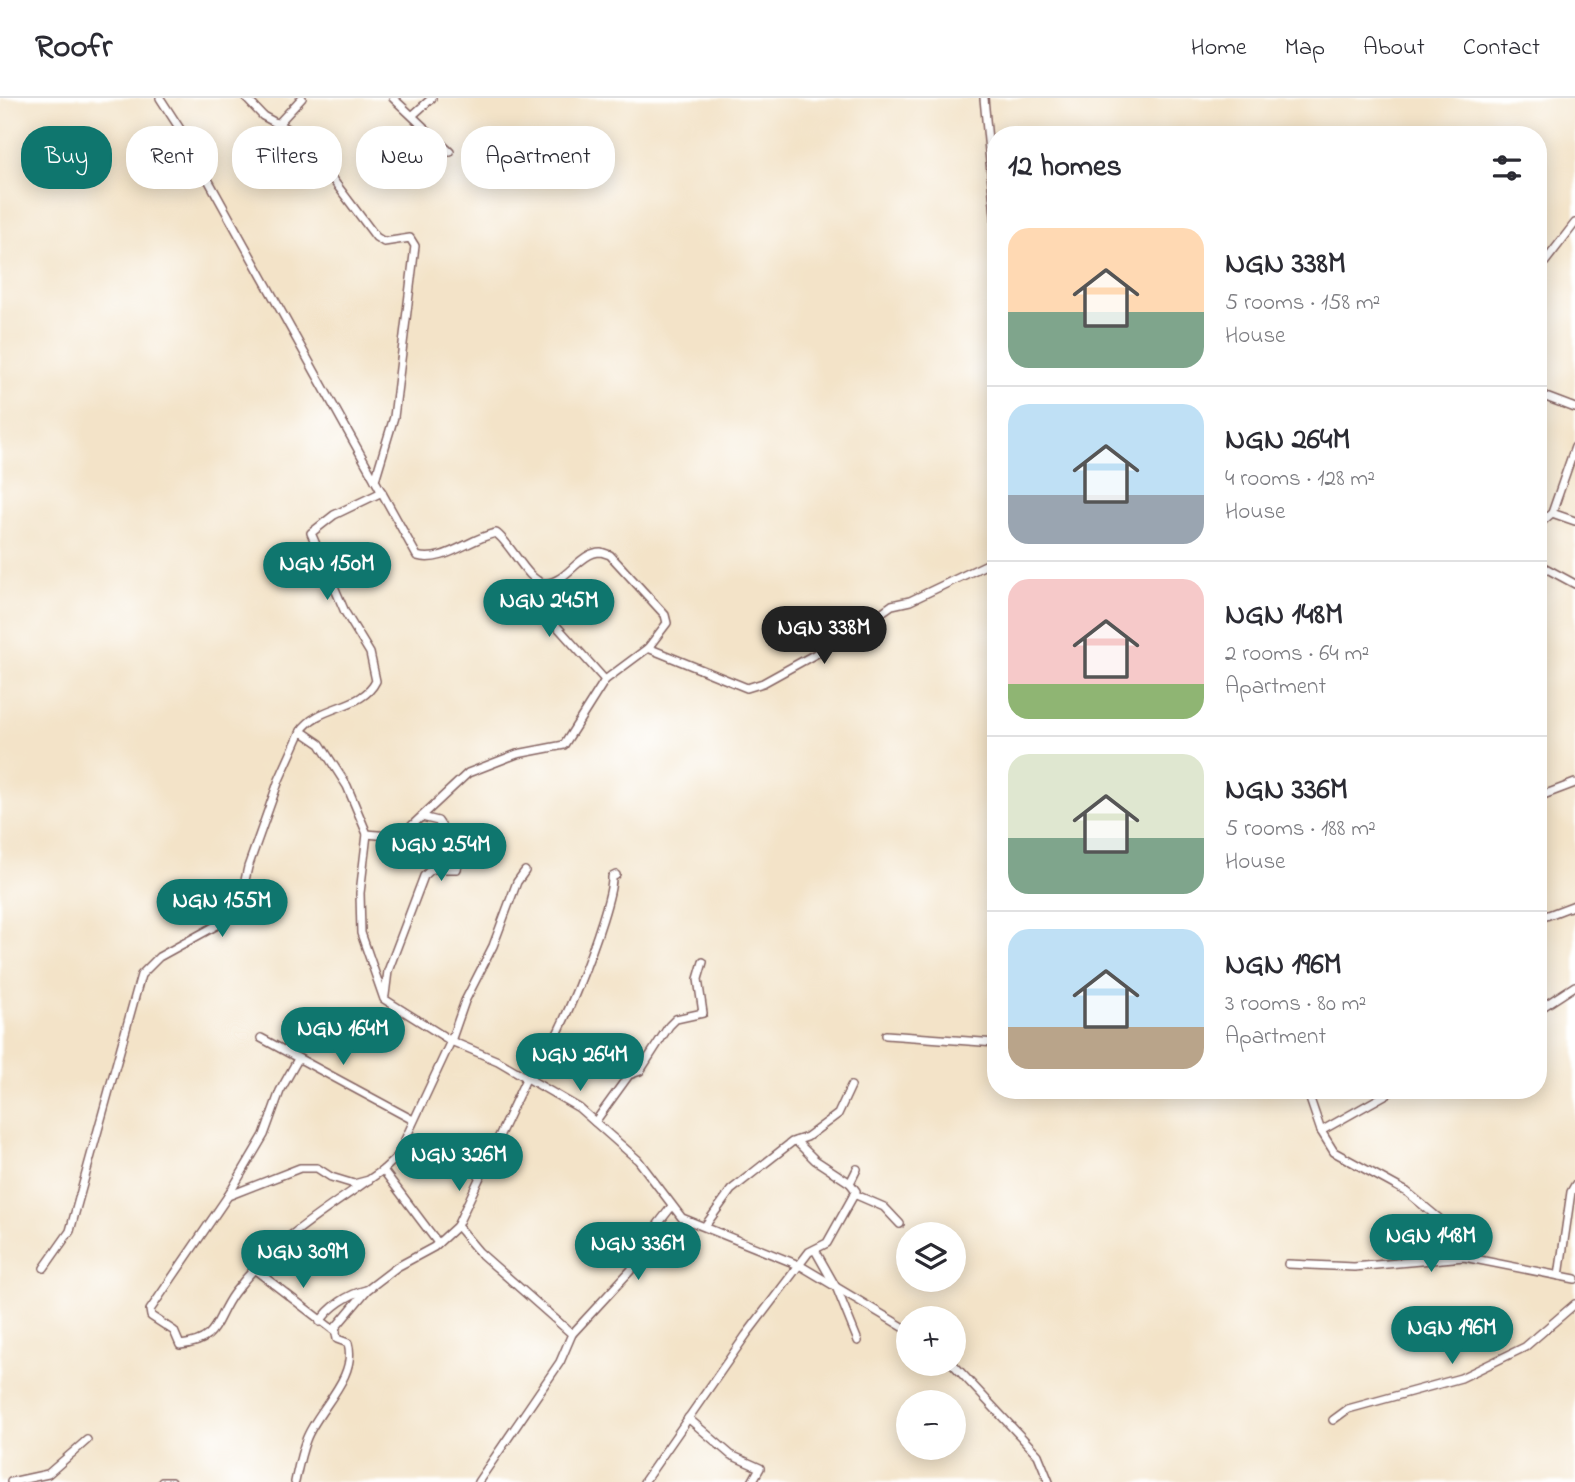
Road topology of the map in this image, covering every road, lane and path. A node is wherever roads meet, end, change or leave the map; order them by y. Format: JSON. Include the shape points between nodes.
{"nodes":[{"id":1,"x":160,"y":98,"type":"edge"},
{"id":2,"x":246,"y":98,"type":"edge"},
{"id":3,"x":302,"y":98,"type":"edge"},
{"id":4,"x":393,"y":98,"type":"edge"},
{"id":5,"x":432,"y":98,"type":"edge"},
{"id":6,"x":984,"y":98,"type":"edge"},
{"id":7,"x":412,"y":115,"type":"junction"},
{"id":8,"x":277,"y":125,"type":"junction"},
{"id":9,"x":987,"y":130,"type":"edge"},
{"id":10,"x":450,"y":152,"type":"dead end"},
{"id":11,"x":1575,"y":223,"type":"edge"},
{"id":12,"x":1547,"y":259,"type":"edge"},
{"id":13,"x":1547,"y":397,"type":"edge"},
{"id":14,"x":1575,"y":408,"type":"edge"},
{"id":15,"x":1575,"y":447,"type":"edge"},
{"id":16,"x":375,"y":480,"type":"junction"},
{"id":17,"x":382,"y":492,"type":"junction"},
{"id":18,"x":1552,"y":513,"type":"junction"},
{"id":19,"x":1547,"y":517,"type":"edge"},
{"id":20,"x":1575,"y":521,"type":"edge"},
{"id":21,"x":987,"y":564,"type":"edge"},
{"id":22,"x":1547,"y":569,"type":"edge"},
{"id":23,"x":544,"y":584,"type":"junction"},
{"id":24,"x":1575,"y":584,"type":"edge"},
{"id":25,"x":648,"y":648,"type":"junction"},
{"id":26,"x":605,"y":680,"type":"junction"},
{"id":27,"x":301,"y":731,"type":"junction"},
{"id":28,"x":1575,"y":783,"type":"edge"},
{"id":29,"x":1547,"y":794,"type":"edge"},
{"id":30,"x":422,"y":817,"type":"junction"},
{"id":31,"x":367,"y":834,"type":"junction"},
{"id":32,"x":525,"y":870,"type":"dead end"},
{"id":33,"x":615,"y":875,"type":"dead end"},
{"id":34,"x":1575,"y":905,"type":"edge"},
{"id":35,"x":1547,"y":916,"type":"edge"},
{"id":36,"x":703,"y":962,"type":"dead end"},
{"id":37,"x":1575,"y":986,"type":"edge"},
{"id":38,"x":384,"y":999,"type":"junction"},
{"id":39,"x":1547,"y":1004,"type":"edge"},
{"id":40,"x":886,"y":1035,"type":"dead end"},
{"id":41,"x":261,"y":1038,"type":"dead end"},
{"id":42,"x":451,"y":1041,"type":"junction"},
{"id":43,"x":987,"y":1042,"type":"edge"},
{"id":44,"x":298,"y":1059,"type":"junction"},
{"id":45,"x":526,"y":1079,"type":"junction"},
{"id":46,"x":851,"y":1086,"type":"dead end"},
{"id":47,"x":1310,"y":1099,"type":"edge"},
{"id":48,"x":1378,"y":1099,"type":"edge"},
{"id":49,"x":413,"y":1120,"type":"junction"},
{"id":50,"x":595,"y":1122,"type":"junction"},
{"id":51,"x":1321,"y":1131,"type":"junction"},
{"id":52,"x":796,"y":1141,"type":"junction"},
{"id":53,"x":857,"y":1169,"type":"dead end"},
{"id":54,"x":383,"y":1170,"type":"junction"},
{"id":55,"x":369,"y":1180,"type":"junction"},
{"id":56,"x":850,"y":1183,"type":"junction"},
{"id":57,"x":1575,"y":1185,"type":"edge"},
{"id":58,"x":854,"y":1194,"type":"junction"},
{"id":59,"x":228,"y":1196,"type":"junction"},
{"id":60,"x":672,"y":1206,"type":"junction"},
{"id":61,"x":898,"y":1222,"type":"edge"},
{"id":62,"x":457,"y":1226,"type":"junction"},
{"id":63,"x":705,"y":1226,"type":"junction"},
{"id":64,"x":438,"y":1243,"type":"junction"},
{"id":65,"x":815,"y":1250,"type":"junction"},
{"id":66,"x":1464,"y":1257,"type":"junction"},
{"id":67,"x":1288,"y":1264,"type":"dead end"},
{"id":68,"x":801,"y":1266,"type":"junction"},
{"id":69,"x":44,"y":1268,"type":"dead end"},
{"id":70,"x":254,"y":1269,"type":"junction"},
{"id":71,"x":1559,"y":1276,"type":"junction"},
{"id":72,"x":1575,"y":1279,"type":"edge"},
{"id":73,"x":837,"y":1289,"type":"junction"},
{"id":74,"x":367,"y":1290,"type":"junction"},
{"id":75,"x":1575,"y":1304,"type":"edge"},
{"id":76,"x":320,"y":1322,"type":"junction"},
{"id":77,"x":896,"y":1323,"type":"edge"},
{"id":78,"x":336,"y":1332,"type":"junction"},
{"id":79,"x":572,"y":1334,"type":"junction"},
{"id":80,"x":858,"y":1342,"type":"dead end"},
{"id":81,"x":964,"y":1376,"type":"edge"},
{"id":82,"x":688,"y":1418,"type":"junction"},
{"id":83,"x":1333,"y":1420,"type":"dead end"},
{"id":84,"x":86,"y":1440,"type":"dead end"},
{"id":85,"x":11,"y":1482,"type":"edge"},
{"id":86,"x":162,"y":1482,"type":"edge"},
{"id":87,"x":171,"y":1482,"type":"edge"},
{"id":88,"x":295,"y":1482,"type":"edge"},
{"id":89,"x":478,"y":1482,"type":"edge"},
{"id":90,"x":644,"y":1482,"type":"edge"},
{"id":91,"x":752,"y":1482,"type":"edge"},
{"id":92,"x":1049,"y":1482,"type":"edge"}],
"edges":[{"from":1,"to":16,"type":"street"},
{"from":2,"to":8,"type":"street"},
{"from":3,"to":8,"type":"street"},
{"from":4,"to":7,"type":"street"},
{"from":5,"to":7,"type":"street"},
{"from":6,"to":9,"type":"street"},
{"from":7,"to":10,"type":"street"},
{"from":8,"to":16,"type":"street","via":[[300,136],[376,237],[384,242],[410,238],[415,246],[394,417]]},
{"from":11,"to":12,"type":"street"},
{"from":13,"to":14,"type":"street"},
{"from":15,"to":18,"type":"street"},
{"from":16,"to":17,"type":"street"},
{"from":17,"to":23,"type":"street","via":[[417,556],[441,555],[496,533],[534,580]]},
{"from":17,"to":27,"type":"street","via":[[334,515],[311,533],[345,612],[370,653],[376,681],[360,699],[321,714]]},
{"from":18,"to":19,"type":"street"},
{"from":18,"to":20,"type":"street"},
{"from":21,"to":25,"type":"street","via":[[892,605],[821,651],[747,688]]},
{"from":22,"to":24,"type":"street"},
{"from":23,"to":25,"type":"street","via":[[596,552],[610,555],[664,615],[667,623]]},
{"from":23,"to":26,"type":"street","via":[[540,599],[545,613]]},
{"from":25,"to":26,"type":"street"},
{"from":26,"to":30,"type":"street","via":[[564,744],[517,754],[468,773]]},
{"from":27,"to":31,"type":"street","via":[[320,744],[347,786]]},
{"from":27,"to":69,"type":"street","via":[[230,918],[159,957],[141,975],[70,1231]]},
{"from":28,"to":29,"type":"street"},
{"from":30,"to":31,"type":"street","via":[[395,836]]},
{"from":30,"to":38,"type":"street","via":[[438,821],[461,861],[457,869],[432,869],[424,876],[388,971]]},
{"from":31,"to":38,"type":"street","via":[[361,933]]},
{"from":32,"to":42,"type":"street"},
{"from":33,"to":45,"type":"street","via":[[594,948],[565,1016],[538,1071]]},
{"from":34,"to":35,"type":"street"},
{"from":36,"to":50,"type":"street","via":[[698,979],[703,1013],[676,1019],[669,1026],[640,1071],[629,1075]]},
{"from":37,"to":39,"type":"street"},
{"from":38,"to":42,"type":"street"},
{"from":40,"to":43,"type":"street"},
{"from":41,"to":44,"type":"street"},
{"from":42,"to":45,"type":"street","via":[[498,1060]]},
{"from":42,"to":49,"type":"street"},
{"from":44,"to":49,"type":"street"},
{"from":44,"to":59,"type":"street","via":[[264,1135]]},
{"from":45,"to":50,"type":"street"},
{"from":45,"to":62,"type":"street"},
{"from":46,"to":52,"type":"street","via":[[838,1114]]},
{"from":47,"to":51,"type":"street"},
{"from":48,"to":51,"type":"street"},
{"from":49,"to":54,"type":"street","via":[[397,1157]]},
{"from":50,"to":60,"type":"street","via":[[638,1160]]},
{"from":51,"to":66,"type":"street","via":[[1334,1152],[1407,1192],[1459,1236]]},
{"from":52,"to":56,"type":"street"},
{"from":52,"to":63,"type":"street","via":[[731,1190]]},
{"from":53,"to":56,"type":"street"},
{"from":54,"to":55,"type":"street"},
{"from":54,"to":64,"type":"street"},
{"from":55,"to":59,"type":"street","via":[[355,1184],[317,1168],[300,1168]]},
{"from":55,"to":70,"type":"street","via":[[285,1239]]},
{"from":56,"to":58,"type":"street"},
{"from":57,"to":71,"type":"street"},
{"from":58,"to":61,"type":"street","via":[[884,1207]]},
{"from":58,"to":65,"type":"street","via":[[827,1243]]},
{"from":59,"to":70,"type":"street","via":[[150,1310],[151,1316],[174,1331],[180,1345],[200,1343],[214,1331],[232,1295]]},
{"from":60,"to":63,"type":"street","via":[[682,1217]]},
{"from":60,"to":79,"type":"street","via":[[658,1224],[654,1245]]},
{"from":62,"to":64,"type":"street"},
{"from":62,"to":79,"type":"street","via":[[479,1252]]},
{"from":63,"to":68,"type":"street"},
{"from":64,"to":74,"type":"street"},
{"from":65,"to":68,"type":"street"},
{"from":65,"to":73,"type":"street"},
{"from":66,"to":67,"type":"street","via":[[1354,1267]]},
{"from":66,"to":71,"type":"street"},
{"from":68,"to":73,"type":"street"},
{"from":68,"to":82,"type":"street"},
{"from":70,"to":76,"type":"street"},
{"from":71,"to":72,"type":"street"},
{"from":73,"to":77,"type":"street"},
{"from":73,"to":80,"type":"street"},
{"from":74,"to":76,"type":"street","via":[[325,1313]]},
{"from":74,"to":78,"type":"street"},
{"from":75,"to":83,"type":"street","via":[[1525,1347],[1472,1373],[1348,1409]]},
{"from":76,"to":78,"type":"street"},
{"from":78,"to":88,"type":"street","via":[[337,1339],[348,1343],[351,1355],[306,1438]]},
{"from":79,"to":89,"type":"street","via":[[560,1362]]},
{"from":81,"to":92,"type":"street","via":[[1038,1455]]},
{"from":82,"to":90,"type":"street"},
{"from":82,"to":91,"type":"street","via":[[731,1455],[760,1468]]},
{"from":84,"to":85,"type":"street","via":[[48,1474]]},
{"from":86,"to":87,"type":"street"}]}
